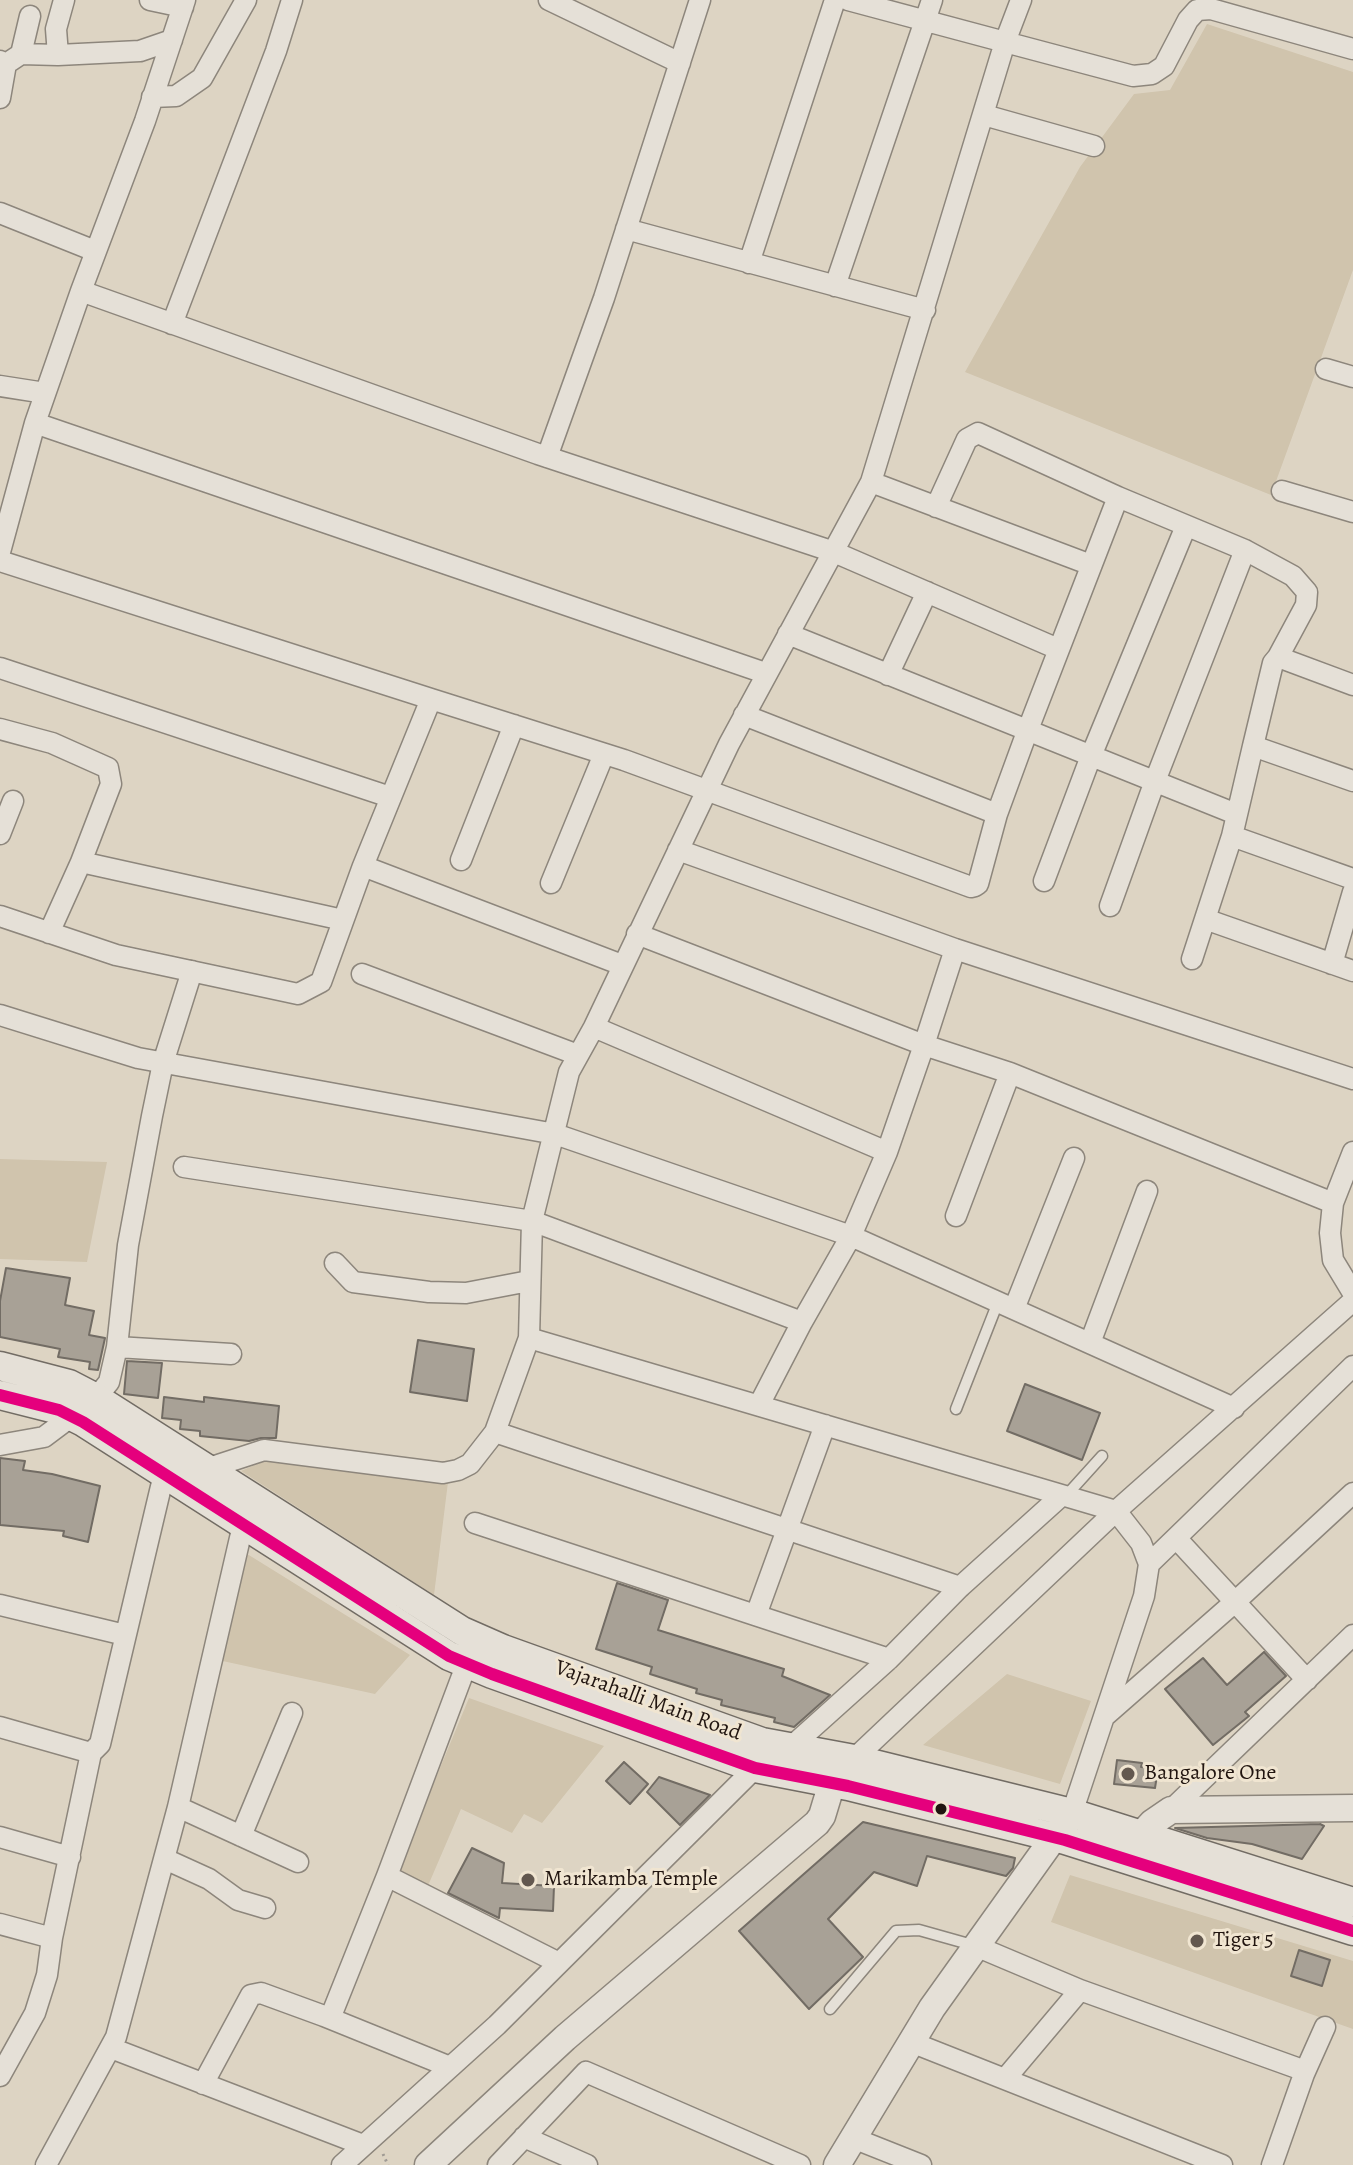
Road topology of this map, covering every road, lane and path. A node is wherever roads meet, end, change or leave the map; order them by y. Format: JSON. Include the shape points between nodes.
{"nodes":[{"id":1,"x":64,"y":0,"type":"edge"},
{"id":2,"x":150,"y":0,"type":"edge"},
{"id":3,"x":246,"y":0,"type":"edge"},
{"id":4,"x":292,"y":0,"type":"edge"},
{"id":5,"x":549,"y":0,"type":"edge"},
{"id":6,"x":700,"y":0,"type":"edge"},
{"id":7,"x":835,"y":0,"type":"edge"},
{"id":8,"x":848,"y":0,"type":"edge"},
{"id":9,"x":932,"y":0,"type":"edge"},
{"id":10,"x":1021,"y":0,"type":"edge"},
{"id":11,"x":184,"y":4,"type":"edge"},
{"id":12,"x":30,"y":16,"type":"dead end"},
{"id":13,"x":924,"y":20,"type":"junction"},
{"id":14,"x":172,"y":40,"type":"junction"},
{"id":15,"x":1005,"y":42,"type":"junction"},
{"id":16,"x":1353,"y":49,"type":"edge"},
{"id":17,"x":58,"y":55,"type":"junction"},
{"id":18,"x":9,"y":60,"type":"edge"},
{"id":19,"x":680,"y":63,"type":"junction"},
{"id":20,"x":152,"y":97,"type":"junction"},
{"id":21,"x":0,"y":98,"type":"edge"},
{"id":22,"x":984,"y":115,"type":"junction"},
{"id":23,"x":1094,"y":146,"type":"dead end"},
{"id":24,"x":0,"y":213,"type":"edge"},
{"id":25,"x":626,"y":229,"type":"junction"},
{"id":26,"x":95,"y":251,"type":"junction"},
{"id":27,"x":749,"y":263,"type":"junction"},
{"id":28,"x":835,"y":286,"type":"junction"},
{"id":29,"x":81,"y":291,"type":"junction"},
{"id":30,"x":925,"y":310,"type":"junction"},
{"id":31,"x":172,"y":324,"type":"junction"},
{"id":32,"x":1326,"y":369,"type":"dead end"},
{"id":33,"x":1353,"y":377,"type":"edge"},
{"id":34,"x":0,"y":386,"type":"edge"},
{"id":35,"x":45,"y":393,"type":"junction"},
{"id":36,"x":35,"y":423,"type":"junction"},
{"id":37,"x":547,"y":457,"type":"junction"},
{"id":38,"x":871,"y":482,"type":"junction"},
{"id":39,"x":1282,"y":491,"type":"dead end"},
{"id":40,"x":1118,"y":497,"type":"junction"},
{"id":41,"x":936,"y":507,"type":"junction"},
{"id":42,"x":1353,"y":512,"type":"edge"},
{"id":43,"x":1186,"y":526,"type":"junction"},
{"id":44,"x":1245,"y":550,"type":"junction"},
{"id":45,"x":0,"y":552,"type":"edge"},
{"id":46,"x":834,"y":552,"type":"junction"},
{"id":47,"x":0,"y":561,"type":"edge"},
{"id":48,"x":1091,"y":565,"type":"junction"},
{"id":49,"x":927,"y":592,"type":"junction"},
{"id":50,"x":788,"y":634,"type":"junction"},
{"id":51,"x":1058,"y":649,"type":"junction"},
{"id":52,"x":1278,"y":657,"type":"junction"},
{"id":53,"x":0,"y":668,"type":"edge"},
{"id":54,"x":765,"y":673,"type":"junction"},
{"id":55,"x":888,"y":675,"type":"junction"},
{"id":56,"x":1353,"y":685,"type":"edge"},
{"id":57,"x":431,"y":699,"type":"junction"},
{"id":58,"x":744,"y":715,"type":"junction"},
{"id":59,"x":514,"y":725,"type":"junction"},
{"id":60,"x":0,"y":729,"type":"edge"},
{"id":61,"x":1027,"y":732,"type":"junction"},
{"id":62,"x":1253,"y":746,"type":"junction"},
{"id":63,"x":604,"y":754,"type":"junction"},
{"id":64,"x":1091,"y":756,"type":"junction"},
{"id":65,"x":1155,"y":781,"type":"junction"},
{"id":66,"x":1353,"y":781,"type":"edge"},
{"id":67,"x":707,"y":789,"type":"junction"},
{"id":68,"x":390,"y":797,"type":"junction"},
{"id":69,"x":13,"y":801,"type":"dead end"},
{"id":70,"x":997,"y":814,"type":"junction"},
{"id":71,"x":1236,"y":814,"type":"junction"},
{"id":72,"x":0,"y":834,"type":"edge"},
{"id":73,"x":1232,"y":836,"type":"junction"},
{"id":74,"x":678,"y":850,"type":"junction"},
{"id":75,"x":461,"y":860,"type":"dead end"},
{"id":76,"x":81,"y":862,"type":"junction"},
{"id":77,"x":363,"y":866,"type":"junction"},
{"id":78,"x":1353,"y":879,"type":"edge"},
{"id":79,"x":1044,"y":881,"type":"dead end"},
{"id":80,"x":551,"y":883,"type":"dead end"},
{"id":81,"x":1353,"y":892,"type":"edge"},
{"id":82,"x":1110,"y":906,"type":"dead end"},
{"id":83,"x":0,"y":916,"type":"edge"},
{"id":84,"x":1205,"y":919,"type":"junction"},
{"id":85,"x":343,"y":920,"type":"junction"},
{"id":86,"x":49,"y":933,"type":"junction"},
{"id":87,"x":637,"y":934,"type":"junction"},
{"id":88,"x":955,"y":949,"type":"junction"},
{"id":89,"x":1192,"y":959,"type":"dead end"},
{"id":90,"x":1332,"y":964,"type":"junction"},
{"id":91,"x":622,"y":965,"type":"junction"},
{"id":92,"x":192,"y":971,"type":"junction"},
{"id":93,"x":1353,"y":971,"type":"edge"},
{"id":94,"x":362,"y":974,"type":"dead end"},
{"id":95,"x":0,"y":1015,"type":"edge"},
{"id":96,"x":594,"y":1027,"type":"junction"},
{"id":97,"x":924,"y":1045,"type":"junction"},
{"id":98,"x":578,"y":1055,"type":"junction"},
{"id":99,"x":163,"y":1063,"type":"junction"},
{"id":100,"x":1010,"y":1073,"type":"junction"},
{"id":101,"x":1353,"y":1079,"type":"edge"},
{"id":102,"x":555,"y":1134,"type":"junction"},
{"id":103,"x":887,"y":1152,"type":"junction"},
{"id":104,"x":1353,"y":1152,"type":"edge"},
{"id":105,"x":1074,"y":1158,"type":"dead end"},
{"id":106,"x":184,"y":1167,"type":"dead end"},
{"id":107,"x":1147,"y":1191,"type":"dead end"},
{"id":108,"x":1333,"y":1203,"type":"junction"},
{"id":109,"x":956,"y":1216,"type":"dead end"},
{"id":110,"x":532,"y":1221,"type":"junction"},
{"id":111,"x":851,"y":1236,"type":"junction"},
{"id":112,"x":335,"y":1263,"type":"dead end"},
{"id":113,"x":529,"y":1281,"type":"junction"},
{"id":114,"x":1353,"y":1293,"type":"edge"},
{"id":115,"x":1353,"y":1301,"type":"edge"},
{"id":116,"x":1006,"y":1306,"type":"junction"},
{"id":117,"x":802,"y":1322,"type":"junction"},
{"id":118,"x":529,"y":1338,"type":"junction"},
{"id":119,"x":1090,"y":1343,"type":"junction"},
{"id":120,"x":117,"y":1347,"type":"junction"},
{"id":121,"x":231,"y":1354,"type":"dead end"},
{"id":122,"x":0,"y":1366,"type":"edge"},
{"id":123,"x":1353,"y":1366,"type":"edge"},
{"id":124,"x":0,"y":1395,"type":"edge"},
{"id":125,"x":96,"y":1398,"type":"junction"},
{"id":126,"x":759,"y":1405,"type":"junction"},
{"id":127,"x":1234,"y":1408,"type":"junction"},
{"id":128,"x":956,"y":1409,"type":"dead end"},
{"id":129,"x":72,"y":1416,"type":"junction"},
{"id":130,"x":825,"y":1425,"type":"junction"},
{"id":131,"x":495,"y":1432,"type":"junction"},
{"id":132,"x":0,"y":1445,"type":"edge"},
{"id":133,"x":1102,"y":1456,"type":"dead end"},
{"id":134,"x":206,"y":1469,"type":"junction"},
{"id":135,"x":164,"y":1474,"type":"junction"},
{"id":136,"x":1353,"y":1493,"type":"edge"},
{"id":137,"x":1063,"y":1496,"type":"junction"},
{"id":138,"x":1116,"y":1511,"type":"junction"},
{"id":139,"x":475,"y":1523,"type":"dead end"},
{"id":140,"x":243,"y":1525,"type":"junction"},
{"id":141,"x":787,"y":1530,"type":"junction"},
{"id":142,"x":1176,"y":1538,"type":"junction"},
{"id":143,"x":1149,"y":1564,"type":"junction"},
{"id":144,"x":960,"y":1587,"type":"junction"},
{"id":145,"x":1236,"y":1601,"type":"junction"},
{"id":146,"x":0,"y":1605,"type":"edge"},
{"id":147,"x":756,"y":1615,"type":"junction"},
{"id":148,"x":125,"y":1635,"type":"junction"},
{"id":149,"x":1353,"y":1635,"type":"edge"},
{"id":150,"x":889,"y":1659,"type":"junction"},
{"id":151,"x":467,"y":1663,"type":"junction"},
{"id":152,"x":1307,"y":1680,"type":"junction"},
{"id":153,"x":292,"y":1713,"type":"dead end"},
{"id":154,"x":1104,"y":1717,"type":"junction"},
{"id":155,"x":0,"y":1727,"type":"edge"},
{"id":156,"x":791,"y":1747,"type":"junction"},
{"id":157,"x":91,"y":1753,"type":"junction"},
{"id":158,"x":854,"y":1759,"type":"junction"},
{"id":159,"x":755,"y":1768,"type":"junction"},
{"id":160,"x":832,"y":1783,"type":"junction"},
{"id":161,"x":178,"y":1807,"type":"junction"},
{"id":162,"x":1353,"y":1808,"type":"edge"},
{"id":163,"x":1171,"y":1810,"type":"junction"},
{"id":164,"x":1072,"y":1813,"type":"junction"},
{"id":165,"x":241,"y":1836,"type":"junction"},
{"id":166,"x":0,"y":1837,"type":"edge"},
{"id":167,"x":1053,"y":1837,"type":"junction"},
{"id":168,"x":1136,"y":1848,"type":"junction"},
{"id":169,"x":70,"y":1857,"type":"junction"},
{"id":170,"x":165,"y":1859,"type":"junction"},
{"id":171,"x":298,"y":1862,"type":"dead end"},
{"id":172,"x":387,"y":1876,"type":"junction"},
{"id":173,"x":1353,"y":1902,"type":"edge"},
{"id":174,"x":265,"y":1908,"type":"dead end"},
{"id":175,"x":0,"y":1924,"type":"edge"},
{"id":176,"x":1353,"y":1931,"type":"edge"},
{"id":177,"x":52,"y":1938,"type":"junction"},
{"id":178,"x":978,"y":1947,"type":"junction"},
{"id":179,"x":559,"y":1963,"type":"junction"},
{"id":180,"x":1080,"y":1990,"type":"junction"},
{"id":181,"x":830,"y":2009,"type":"dead end"},
{"id":182,"x":324,"y":2016,"type":"junction"},
{"id":183,"x":1325,"y":2027,"type":"dead end"},
{"id":184,"x":911,"y":2042,"type":"junction"},
{"id":185,"x":111,"y":2048,"type":"junction"},
{"id":186,"x":2,"y":2067,"type":"edge"},
{"id":187,"x":450,"y":2067,"type":"junction"},
{"id":188,"x":1304,"y":2074,"type":"junction"},
{"id":189,"x":1005,"y":2079,"type":"junction"},
{"id":190,"x":203,"y":2084,"type":"junction"},
{"id":191,"x":524,"y":2137,"type":"junction"},
{"id":192,"x":853,"y":2138,"type":"junction"},
{"id":193,"x":363,"y":2145,"type":"junction"},
{"id":194,"x":46,"y":2165,"type":"edge"},
{"id":195,"x":342,"y":2165,"type":"edge"},
{"id":196,"x":428,"y":2165,"type":"edge"},
{"id":197,"x":498,"y":2165,"type":"edge"},
{"id":198,"x":587,"y":2165,"type":"edge"},
{"id":199,"x":800,"y":2165,"type":"edge"},
{"id":200,"x":837,"y":2165,"type":"edge"},
{"id":201,"x":921,"y":2165,"type":"edge"},
{"id":202,"x":1222,"y":2165,"type":"edge"},
{"id":203,"x":1272,"y":2165,"type":"edge"}],
"edges":[{"from":1,"to":17,"type":"street","via":[[56,29]]},
{"from":2,"to":11,"type":"street"},
{"from":3,"to":20,"type":"street","via":[[202,78],[176,96]]},
{"from":4,"to":31,"type":"street"},
{"from":5,"to":19,"type":"street"},
{"from":6,"to":19,"type":"street"},
{"from":7,"to":27,"type":"street"},
{"from":8,"to":13,"type":"street"},
{"from":9,"to":13,"type":"street"},
{"from":10,"to":15,"type":"street"},
{"from":11,"to":14,"type":"street"},
{"from":12,"to":18,"type":"street"},
{"from":13,"to":15,"type":"street"},
{"from":13,"to":28,"type":"street"},
{"from":14,"to":17,"type":"street","via":[[140,51]]},
{"from":14,"to":20,"type":"street"},
{"from":15,"to":16,"type":"street","via":[[1133,76],[1152,74],[1164,66],[1197,10],[1211,9]]},
{"from":15,"to":22,"type":"street"},
{"from":17,"to":18,"type":"street"},
{"from":18,"to":21,"type":"street"},
{"from":19,"to":25,"type":"street"},
{"from":20,"to":26,"type":"street"},
{"from":22,"to":23,"type":"street"},
{"from":22,"to":30,"type":"street"},
{"from":24,"to":26,"type":"street"},
{"from":25,"to":27,"type":"street"},
{"from":25,"to":37,"type":"street"},
{"from":26,"to":29,"type":"street"},
{"from":27,"to":28,"type":"street"},
{"from":28,"to":30,"type":"street"},
{"from":29,"to":31,"type":"street"},
{"from":29,"to":35,"type":"street"},
{"from":30,"to":38,"type":"street"},
{"from":31,"to":37,"type":"street"},
{"from":32,"to":33,"type":"street"},
{"from":34,"to":35,"type":"street"},
{"from":35,"to":36,"type":"street"},
{"from":36,"to":45,"type":"street"},
{"from":36,"to":54,"type":"street"},
{"from":37,"to":46,"type":"street"},
{"from":38,"to":41,"type":"street"},
{"from":38,"to":46,"type":"street"},
{"from":39,"to":42,"type":"street"},
{"from":40,"to":41,"type":"street","via":[[978,433],[967,439]]},
{"from":40,"to":43,"type":"street"},
{"from":40,"to":48,"type":"street"},
{"from":41,"to":48,"type":"street"},
{"from":43,"to":44,"type":"street"},
{"from":43,"to":64,"type":"street"},
{"from":44,"to":52,"type":"street","via":[[1293,576],[1307,592],[1306,605]]},
{"from":44,"to":65,"type":"street"},
{"from":46,"to":49,"type":"street"},
{"from":46,"to":50,"type":"street"},
{"from":47,"to":57,"type":"street"},
{"from":48,"to":51,"type":"street"},
{"from":49,"to":51,"type":"street"},
{"from":49,"to":55,"type":"street"},
{"from":50,"to":54,"type":"street"},
{"from":50,"to":55,"type":"street"},
{"from":51,"to":61,"type":"street"},
{"from":52,"to":56,"type":"street"},
{"from":52,"to":62,"type":"street"},
{"from":53,"to":68,"type":"street"},
{"from":54,"to":58,"type":"street"},
{"from":55,"to":61,"type":"street"},
{"from":57,"to":59,"type":"street"},
{"from":57,"to":68,"type":"street"},
{"from":58,"to":67,"type":"street"},
{"from":58,"to":70,"type":"street"},
{"from":59,"to":63,"type":"street"},
{"from":59,"to":75,"type":"street"},
{"from":60,"to":76,"type":"street","via":[[52,743],[108,768],[111,784]]},
{"from":61,"to":64,"type":"street"},
{"from":61,"to":70,"type":"street"},
{"from":62,"to":66,"type":"street"},
{"from":62,"to":71,"type":"street"},
{"from":63,"to":67,"type":"street"},
{"from":63,"to":80,"type":"street"},
{"from":64,"to":65,"type":"street"},
{"from":64,"to":79,"type":"street"},
{"from":65,"to":71,"type":"street"},
{"from":65,"to":82,"type":"street"},
{"from":67,"to":70,"type":"street","via":[[971,887],[978,884]]},
{"from":67,"to":74,"type":"street"},
{"from":68,"to":77,"type":"street"},
{"from":69,"to":72,"type":"street"},
{"from":71,"to":73,"type":"street"},
{"from":73,"to":78,"type":"street"},
{"from":73,"to":84,"type":"street"},
{"from":74,"to":87,"type":"street"},
{"from":74,"to":88,"type":"street"},
{"from":76,"to":85,"type":"street"},
{"from":76,"to":86,"type":"street"},
{"from":77,"to":85,"type":"street"},
{"from":77,"to":91,"type":"street"},
{"from":81,"to":90,"type":"street"},
{"from":83,"to":86,"type":"street"},
{"from":84,"to":89,"type":"street"},
{"from":84,"to":90,"type":"street"},
{"from":85,"to":92,"type":"street","via":[[321,982],[298,994]]},
{"from":86,"to":92,"type":"street","via":[[116,955]]},
{"from":87,"to":91,"type":"street"},
{"from":87,"to":97,"type":"street"},
{"from":88,"to":97,"type":"street"},
{"from":88,"to":101,"type":"street"},
{"from":90,"to":93,"type":"street"},
{"from":91,"to":96,"type":"street"},
{"from":92,"to":99,"type":"street"},
{"from":94,"to":98,"type":"street"},
{"from":95,"to":99,"type":"street"},
{"from":96,"to":98,"type":"street"},
{"from":96,"to":103,"type":"street"},
{"from":97,"to":100,"type":"street"},
{"from":97,"to":103,"type":"street"},
{"from":98,"to":102,"type":"street"},
{"from":99,"to":102,"type":"street"},
{"from":99,"to":120,"type":"street","via":[[128,1245]]},
{"from":100,"to":108,"type":"street"},
{"from":100,"to":109,"type":"street"},
{"from":102,"to":110,"type":"street"},
{"from":102,"to":111,"type":"street"},
{"from":103,"to":111,"type":"street"},
{"from":104,"to":108,"type":"street"},
{"from":105,"to":116,"type":"street"},
{"from":106,"to":110,"type":"street"},
{"from":107,"to":119,"type":"street"},
{"from":108,"to":114,"type":"street","via":[[1333,1260]]},
{"from":110,"to":113,"type":"street"},
{"from":110,"to":117,"type":"street"},
{"from":111,"to":116,"type":"street"},
{"from":111,"to":117,"type":"street"},
{"from":112,"to":113,"type":"street","via":[[353,1282],[429,1292],[466,1293]]},
{"from":113,"to":118,"type":"street"},
{"from":115,"to":127,"type":"street"},
{"from":116,"to":119,"type":"street"},
{"from":116,"to":128,"type":"lane"},
{"from":117,"to":126,"type":"street"},
{"from":118,"to":126,"type":"street"},
{"from":118,"to":131,"type":"street"},
{"from":119,"to":127,"type":"street"},
{"from":120,"to":121,"type":"street"},
{"from":120,"to":125,"type":"street","via":[[109,1382]]},
{"from":122,"to":125,"type":"main road","name":"Vajarahalli Main Road","via":[[69,1384]]},
{"from":123,"to":142,"type":"street"},
{"from":124,"to":129,"type":"main road","name":"Vajarahalli Main Road"},
{"from":125,"to":129,"type":"street"},
{"from":125,"to":134,"type":"main road","name":"Vajarahalli Main Road"},
{"from":126,"to":130,"type":"street"},
{"from":127,"to":138,"type":"street"},
{"from":129,"to":132,"type":"street","via":[[44,1437]]},
{"from":129,"to":135,"type":"main road","name":"Vajarahalli Main Road"},
{"from":130,"to":137,"type":"street"},
{"from":130,"to":141,"type":"street"},
{"from":131,"to":134,"type":"street","via":[[470,1464],[443,1473],[264,1450]]},
{"from":131,"to":141,"type":"street"},
{"from":133,"to":137,"type":"lane"},
{"from":134,"to":156,"type":"main road","name":"Vajarahalli Main Road","via":[[462,1631],[762,1742]]},
{"from":135,"to":140,"type":"main road","name":"Vajarahalli Main Road"},
{"from":135,"to":148,"type":"street"},
{"from":136,"to":145,"type":"street"},
{"from":137,"to":138,"type":"street"},
{"from":137,"to":144,"type":"street"},
{"from":138,"to":143,"type":"street","via":[[1141,1543]]},
{"from":138,"to":158,"type":"street"},
{"from":139,"to":147,"type":"street"},
{"from":140,"to":151,"type":"main road","name":"Vajarahalli Main Road"},
{"from":140,"to":161,"type":"street"},
{"from":141,"to":144,"type":"street"},
{"from":141,"to":147,"type":"street"},
{"from":142,"to":143,"type":"street"},
{"from":142,"to":145,"type":"street"},
{"from":143,"to":154,"type":"street","via":[[1144,1596]]},
{"from":144,"to":150,"type":"street"},
{"from":145,"to":152,"type":"street"},
{"from":145,"to":154,"type":"street"},
{"from":146,"to":148,"type":"street"},
{"from":147,"to":150,"type":"street"},
{"from":148,"to":157,"type":"street","via":[[100,1744]]},
{"from":149,"to":152,"type":"street"},
{"from":150,"to":156,"type":"street"},
{"from":151,"to":159,"type":"main road","name":"Vajarahalli Main Road"},
{"from":151,"to":172,"type":"street"},
{"from":152,"to":163,"type":"street"},
{"from":153,"to":165,"type":"street"},
{"from":154,"to":164,"type":"street"},
{"from":155,"to":157,"type":"street"},
{"from":156,"to":158,"type":"main road","name":"Vajarahalli Main Road"},
{"from":157,"to":169,"type":"street"},
{"from":158,"to":160,"type":"street"},
{"from":158,"to":164,"type":"main road","name":"Vajarahalli Main Road"},
{"from":159,"to":160,"type":"main road","name":"Vajarahalli Main Road"},
{"from":159,"to":179,"type":"street"},
{"from":160,"to":167,"type":"main road","name":"Vajarahalli Main Road"},
{"from":160,"to":196,"type":"street","via":[[817,1823],[565,2038]]},
{"from":161,"to":165,"type":"street"},
{"from":161,"to":170,"type":"street"},
{"from":162,"to":163,"type":"street"},
{"from":163,"to":168,"type":"street","via":[[1152,1823]]},
{"from":164,"to":167,"type":"street"},
{"from":164,"to":168,"type":"main road","name":"Vajarahalli Main Road"},
{"from":165,"to":171,"type":"street"},
{"from":166,"to":169,"type":"street"},
{"from":167,"to":168,"type":"main road","name":"Vajarahalli Main Road"},
{"from":167,"to":178,"type":"street"},
{"from":168,"to":173,"type":"main road","name":"Vajarahalli Main Road"},
{"from":168,"to":176,"type":"main road","name":"Vajarahalli Main Road"},
{"from":169,"to":177,"type":"street"},
{"from":170,"to":174,"type":"street","via":[[209,1879],[238,1900]]},
{"from":170,"to":185,"type":"street"},
{"from":172,"to":179,"type":"street"},
{"from":172,"to":182,"type":"street","via":[[333,2011]]},
{"from":175,"to":177,"type":"street"},
{"from":177,"to":186,"type":"street","via":[[35,2013]]},
{"from":178,"to":180,"type":"street"},
{"from":178,"to":181,"type":"lane","via":[[919,1930],[896,1931]]},
{"from":178,"to":184,"type":"street"},
{"from":179,"to":187,"type":"street"},
{"from":180,"to":188,"type":"street"},
{"from":180,"to":189,"type":"street"},
{"from":182,"to":187,"type":"street"},
{"from":182,"to":190,"type":"street","via":[[261,1993],[251,1995]]},
{"from":183,"to":188,"type":"street"},
{"from":184,"to":189,"type":"street"},
{"from":184,"to":192,"type":"street"},
{"from":185,"to":190,"type":"street"},
{"from":185,"to":194,"type":"street"},
{"from":187,"to":193,"type":"street"},
{"from":188,"to":203,"type":"street"},
{"from":189,"to":202,"type":"street"},
{"from":190,"to":193,"type":"street"},
{"from":191,"to":197,"type":"street"},
{"from":191,"to":198,"type":"street"},
{"from":191,"to":199,"type":"street","via":[[586,2072]]},
{"from":192,"to":200,"type":"street"},
{"from":192,"to":201,"type":"street"},
{"from":193,"to":195,"type":"street"}]}
